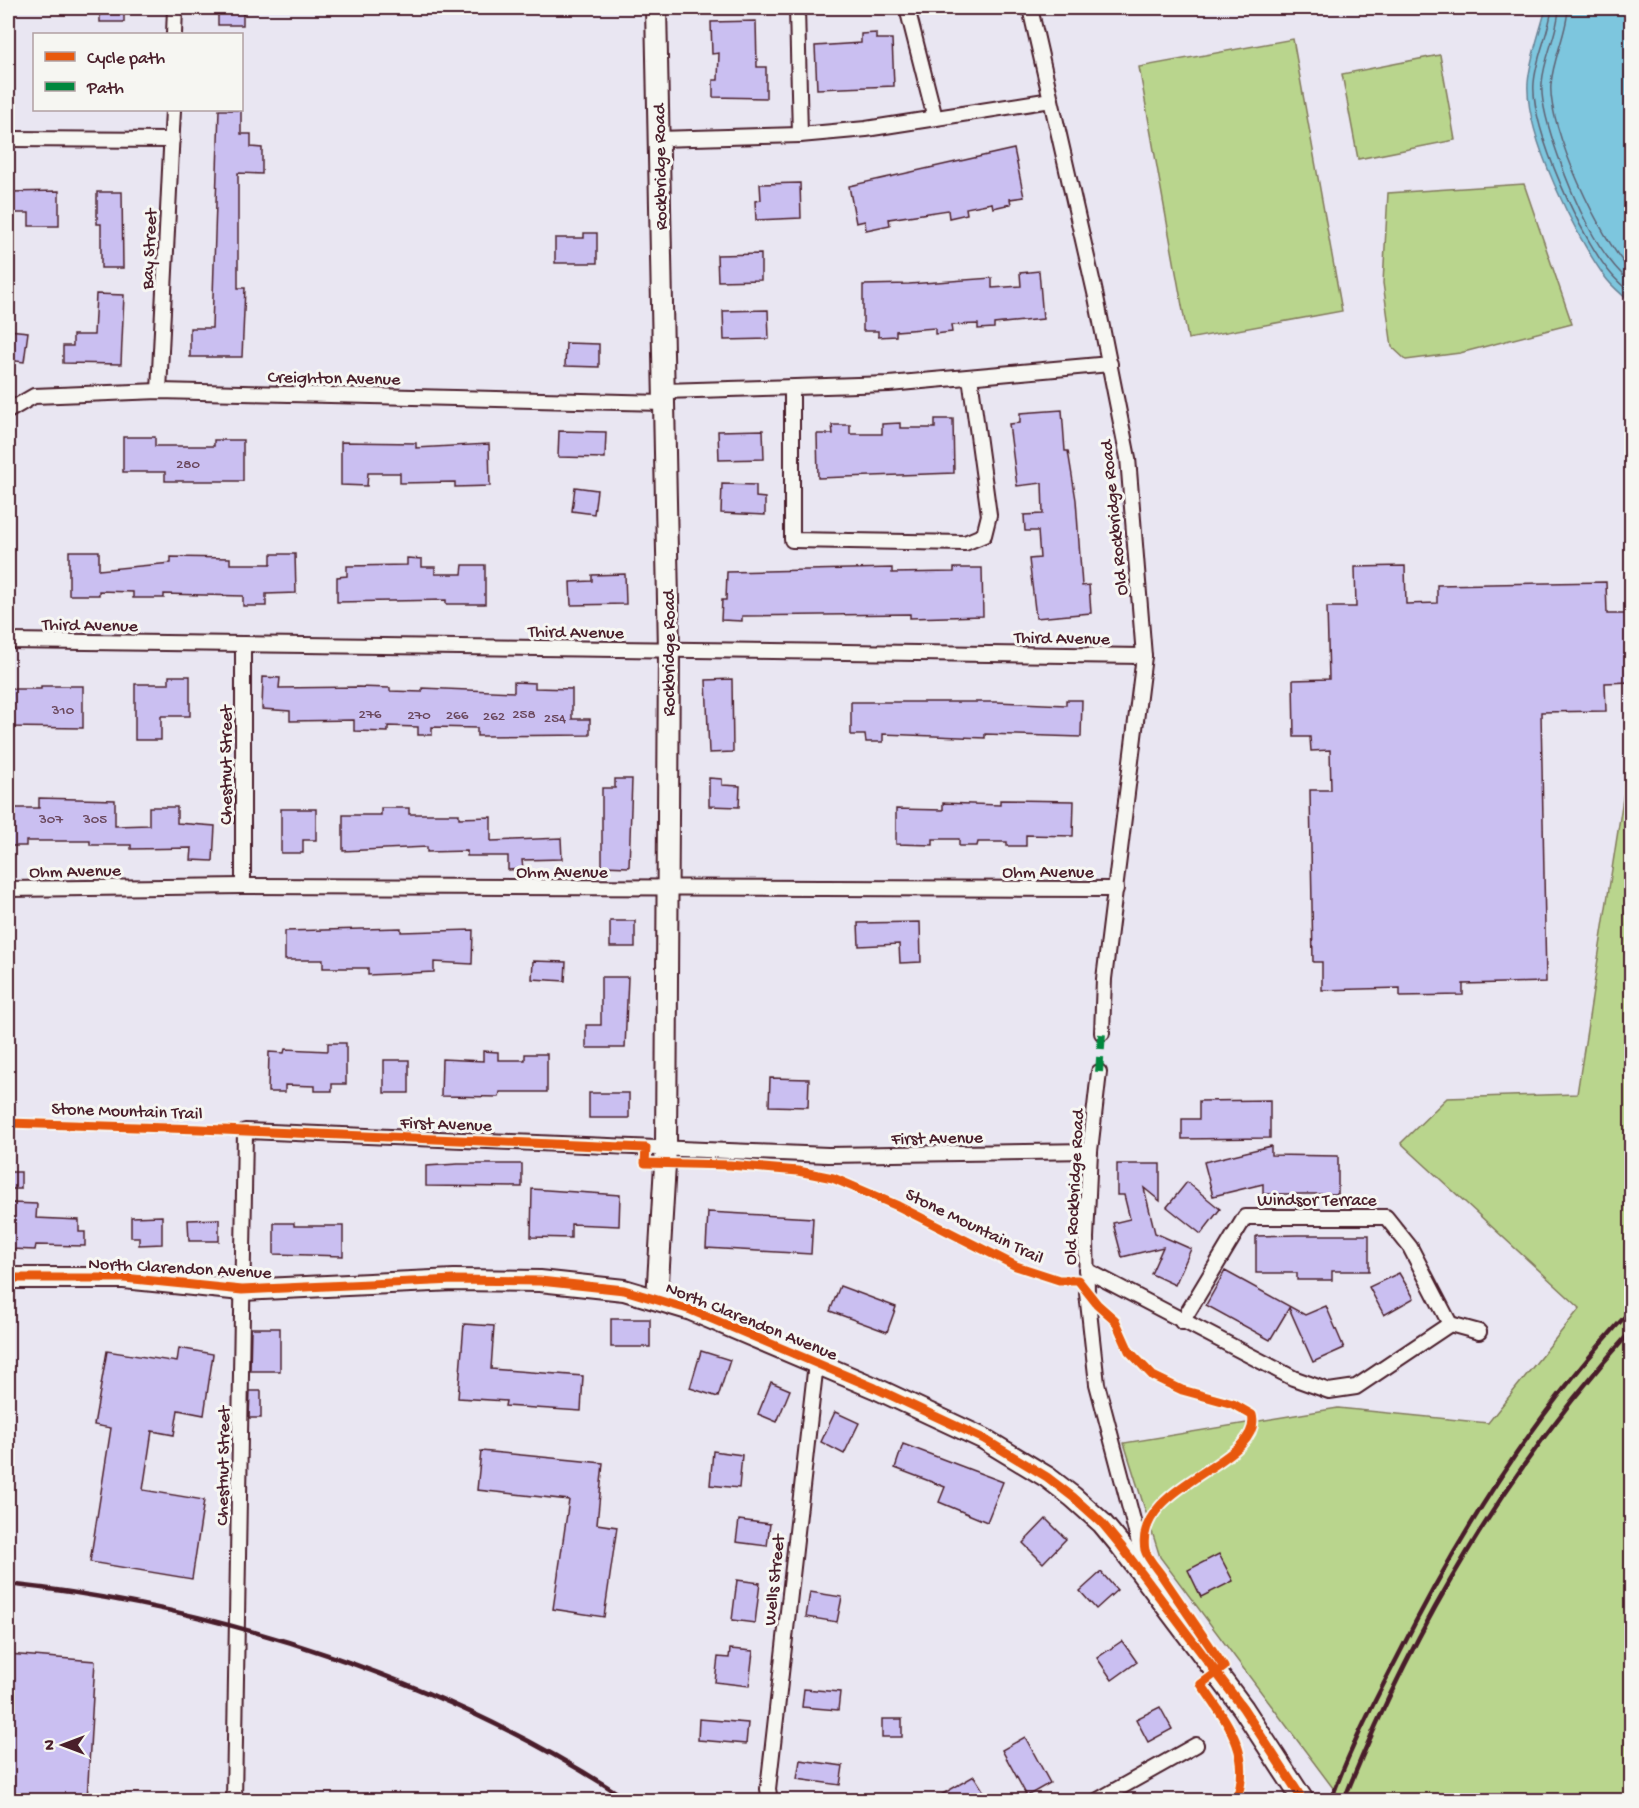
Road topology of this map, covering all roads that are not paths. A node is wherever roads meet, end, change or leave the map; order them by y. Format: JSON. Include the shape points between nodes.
{"nodes":[{"id":1,"x":175,"y":8,"type":"edge"},
{"id":2,"x":656,"y":8,"type":"edge"},
{"id":3,"x":797,"y":8,"type":"edge"},
{"id":4,"x":907,"y":8,"type":"edge"},
{"id":5,"x":1030,"y":8,"type":"edge"},
{"id":6,"x":174,"y":33,"type":"edge"},
{"id":7,"x":1051,"y":100,"type":"junction"},
{"id":8,"x":173,"y":111,"type":"edge"},
{"id":9,"x":935,"y":118,"type":"junction"},
{"id":10,"x":800,"y":135,"type":"junction"},
{"id":11,"x":8,"y":139,"type":"edge"},
{"id":12,"x":658,"y":139,"type":"junction"},
{"id":13,"x":172,"y":140,"type":"junction"},
{"id":14,"x":1110,"y":364,"type":"junction"},
{"id":15,"x":970,"y":377,"type":"junction"},
{"id":16,"x":792,"y":388,"type":"junction"},
{"id":17,"x":159,"y":391,"type":"junction"},
{"id":18,"x":664,"y":397,"type":"junction"},
{"id":19,"x":8,"y":411,"type":"edge"},
{"id":20,"x":8,"y":642,"type":"edge"},
{"id":21,"x":243,"y":644,"type":"junction"},
{"id":22,"x":669,"y":650,"type":"junction"},
{"id":23,"x":1144,"y":656,"type":"junction"},
{"id":24,"x":243,"y":886,"type":"junction"},
{"id":25,"x":8,"y":889,"type":"edge"},
{"id":26,"x":667,"y":889,"type":"junction"},
{"id":27,"x":1116,"y":889,"type":"junction"},
{"id":28,"x":1102,"y":1033,"type":"dead end"},
{"id":29,"x":1099,"y":1072,"type":"dead end"},
{"id":30,"x":245,"y":1131,"type":"joint"},
{"id":31,"x":666,"y":1148,"type":"junction"},
{"id":32,"x":1090,"y":1151,"type":"junction"},
{"id":33,"x":1086,"y":1270,"type":"junction"},
{"id":34,"x":8,"y":1278,"type":"edge"},
{"id":35,"x":242,"y":1290,"type":"junction"},
{"id":36,"x":657,"y":1299,"type":"junction"},
{"id":37,"x":1182,"y":1322,"type":"junction"},
{"id":38,"x":1450,"y":1324,"type":"junction"},
{"id":39,"x":1479,"y":1332,"type":"dead end"},
{"id":40,"x":816,"y":1363,"type":"junction"},
{"id":41,"x":1150,"y":1584,"type":"junction"},
{"id":42,"x":1197,"y":1745,"type":"dead end"},
{"id":43,"x":234,"y":1800,"type":"edge"},
{"id":44,"x":770,"y":1800,"type":"edge"},
{"id":45,"x":1098,"y":1800,"type":"edge"},
{"id":46,"x":1302,"y":1800,"type":"edge"}],
"edges":[{"from":1,"to":6,"type":"street"},
{"from":2,"to":12,"type":"street","name":"Rockbridge Road"},
{"from":3,"to":10,"type":"street"},
{"from":4,"to":9,"type":"street"},
{"from":5,"to":7,"type":"street","name":"Old Rockbridge Road"},
{"from":7,"to":9,"type":"street"},
{"from":7,"to":14,"type":"street","name":"Old Rockbridge Road"},
{"from":8,"to":13,"type":"street","name":"Bay Street"},
{"from":9,"to":10,"type":"street"},
{"from":10,"to":12,"type":"street"},
{"from":11,"to":13,"type":"street"},
{"from":12,"to":18,"type":"street","name":"Rockbridge Road"},
{"from":13,"to":17,"type":"street","name":"Bay Street"},
{"from":14,"to":15,"type":"street","name":"Creighton Avenue"},
{"from":14,"to":23,"type":"street","name":"Old Rockbridge Road","via":[[1128,458]]},
{"from":15,"to":16,"type":"street","name":"Creighton Avenue"},
{"from":15,"to":16,"type":"street","via":[[989,515],[984,535],[965,543],[792,540]]},
{"from":16,"to":18,"type":"street","name":"Creighton Avenue"},
{"from":17,"to":18,"type":"street","name":"Creighton Avenue"},
{"from":17,"to":19,"type":"street","name":"Creighton Avenue","via":[[34,396]]},
{"from":18,"to":22,"type":"street","name":"Rockbridge Road"},
{"from":20,"to":21,"type":"street","name":"Third Avenue"},
{"from":21,"to":22,"type":"street","name":"Third Avenue"},
{"from":21,"to":24,"type":"street","name":"Chestnut Street"},
{"from":22,"to":23,"type":"street","name":"Third Avenue"},
{"from":22,"to":26,"type":"street","name":"Rockbridge Road"},
{"from":23,"to":27,"type":"street","name":"Old Rockbridge Road"},
{"from":24,"to":25,"type":"street","name":"Ohm Avenue"},
{"from":24,"to":26,"type":"street","name":"Ohm Avenue"},
{"from":26,"to":27,"type":"street","name":"Ohm Avenue"},
{"from":26,"to":31,"type":"street","name":"Rockbridge Road"},
{"from":27,"to":28,"type":"street","name":"Old Rockbridge Road","via":[[1104,979]]},
{"from":29,"to":32,"type":"street","name":"Old Rockbridge Road"},
{"from":30,"to":31,"type":"street","name":"First Avenue"},
{"from":30,"to":35,"type":"street","name":"Chestnut Street"},
{"from":31,"to":32,"type":"street","name":"First Avenue","via":[[870,1156]]},
{"from":31,"to":36,"type":"street","name":"Rockbridge Road"},
{"from":32,"to":33,"type":"street","name":"Old Rockbridge Road"},
{"from":33,"to":37,"type":"street"},
{"from":33,"to":41,"type":"street","name":"Old Rockbridge Road","via":[[1097,1384]]},
{"from":34,"to":35,"type":"street","name":"North Clarendon Avenue","via":[[124,1278]]},
{"from":35,"to":36,"type":"street","name":"North Clarendon Avenue","via":[[453,1280],[540,1281],[590,1285]]},
{"from":35,"to":43,"type":"street","name":"Chestnut Street"},
{"from":36,"to":40,"type":"street","name":"North Clarendon Avenue"},
{"from":37,"to":38,"type":"street","via":[[1293,1378],[1329,1391],[1356,1387]]},
{"from":37,"to":38,"type":"street","name":"Windsor Terrace","via":[[1245,1217],[1386,1217],[1410,1247]]},
{"from":38,"to":39,"type":"street"},
{"from":40,"to":41,"type":"street","name":"North Clarendon Avenue","via":[[962,1427],[1010,1453],[1102,1523]]},
{"from":40,"to":44,"type":"street","name":"Wells Street","via":[[768,1789]]},
{"from":41,"to":46,"type":"street","name":"North Clarendon Avenue","via":[[1242,1708]]},
{"from":42,"to":45,"type":"street"}]}
